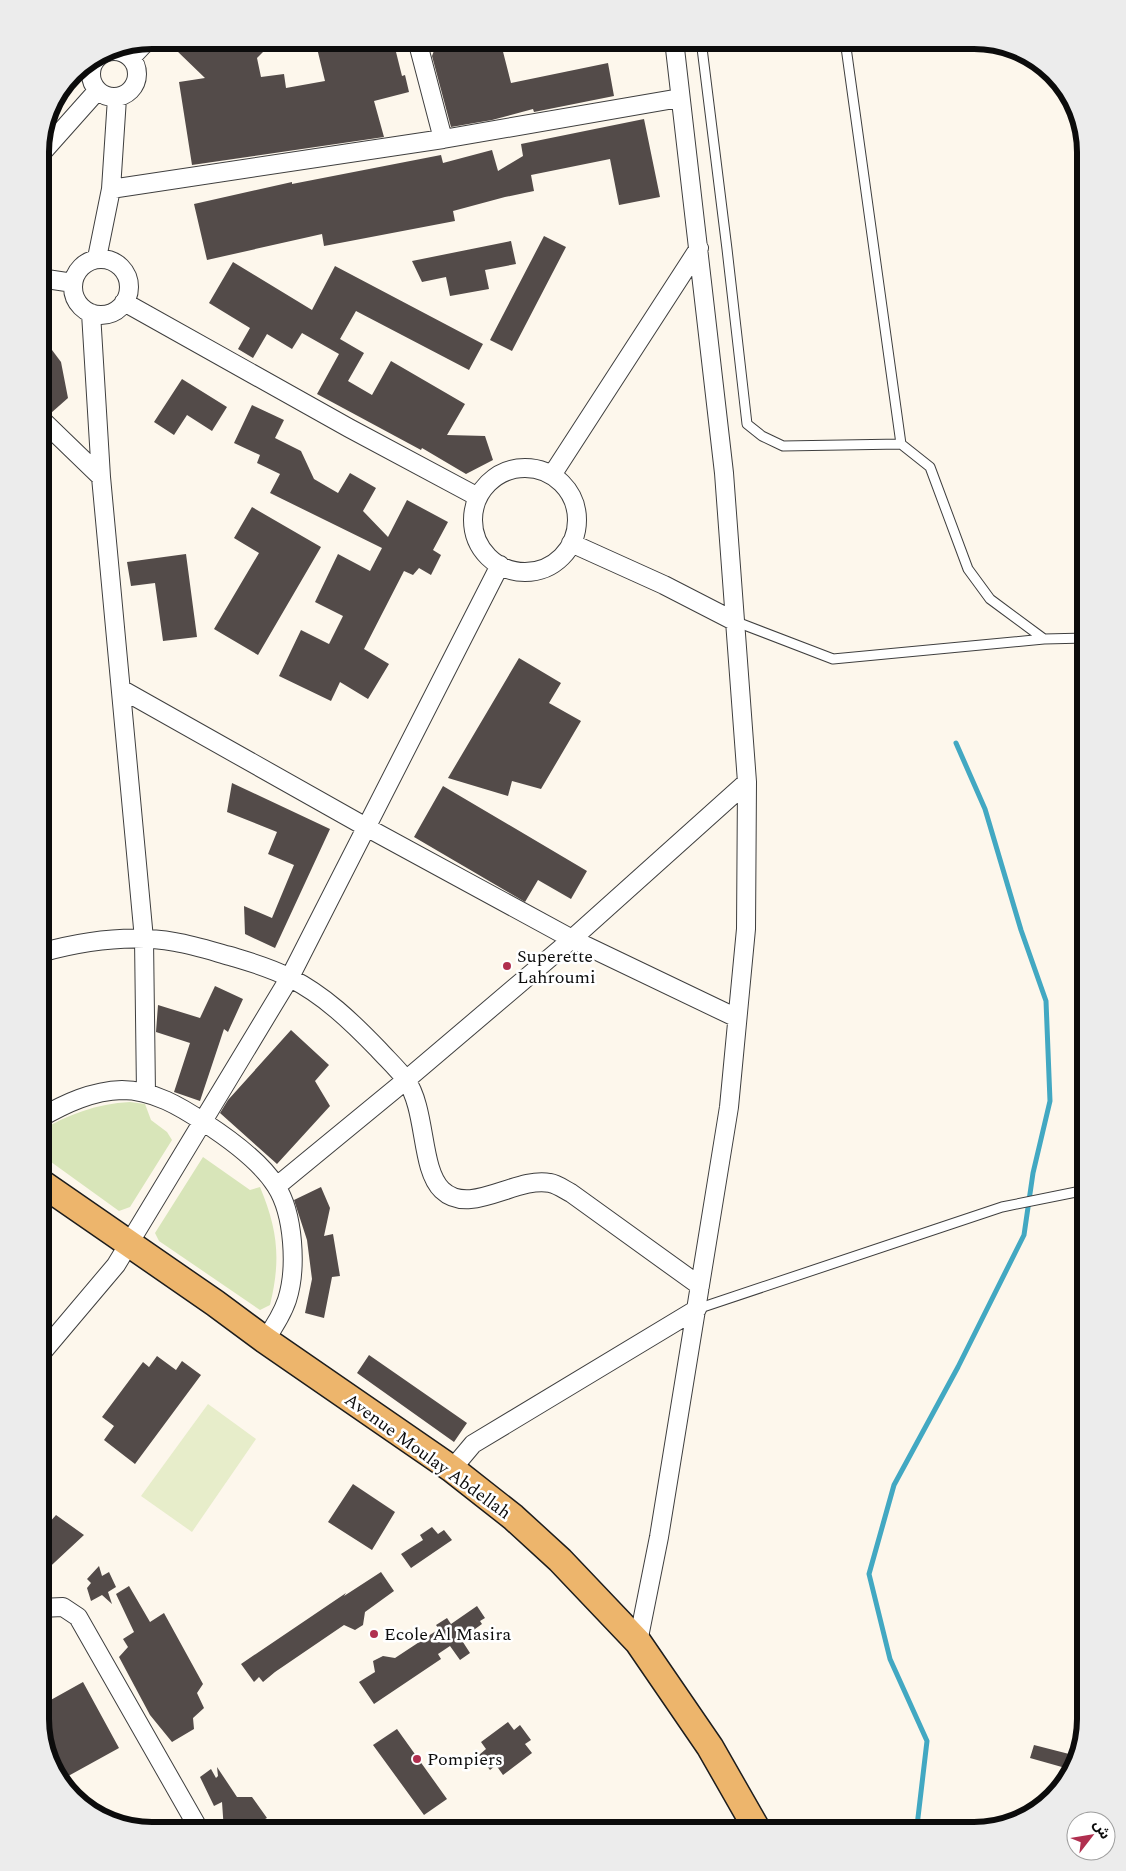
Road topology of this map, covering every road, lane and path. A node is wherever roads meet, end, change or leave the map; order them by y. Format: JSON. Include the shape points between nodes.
{"nodes":[{"id":1,"x":419,"y":49,"type":"edge"},
{"id":2,"x":675,"y":49,"type":"edge"},
{"id":3,"x":702,"y":49,"type":"edge"},
{"id":4,"x":846,"y":49,"type":"edge"},
{"id":5,"x":139,"y":50,"type":"edge"},
{"id":6,"x":122,"y":53,"type":"edge"},
{"id":7,"x":131,"y":58,"type":"junction"},
{"id":8,"x":94,"y":66,"type":"edge"},
{"id":9,"x":97,"y":91,"type":"junction"},
{"id":10,"x":117,"y":98,"type":"junction"},
{"id":11,"x":680,"y":98,"type":"junction"},
{"id":12,"x":443,"y":139,"type":"junction"},
{"id":13,"x":49,"y":145,"type":"edge"},
{"id":14,"x":111,"y":189,"type":"junction"},
{"id":15,"x":698,"y":248,"type":"junction"},
{"id":16,"x":97,"y":258,"type":"junction"},
{"id":17,"x":49,"y":279,"type":"edge"},
{"id":18,"x":73,"y":283,"type":"junction"},
{"id":19,"x":124,"y":302,"type":"junction"},
{"id":20,"x":91,"y":313,"type":"junction"},
{"id":21,"x":49,"y":427,"type":"edge"},
{"id":22,"x":901,"y":444,"type":"junction"},
{"id":23,"x":552,"y":475,"type":"junction"},
{"id":24,"x":101,"y":477,"type":"junction"},
{"id":25,"x":478,"y":497,"type":"junction"},
{"id":26,"x":571,"y":543,"type":"junction"},
{"id":27,"x":500,"y":565,"type":"junction"},
{"id":28,"x":734,"y":621,"type":"junction"},
{"id":29,"x":1077,"y":638,"type":"edge"},
{"id":30,"x":1044,"y":639,"type":"junction"},
{"id":31,"x":121,"y":689,"type":"junction"},
{"id":32,"x":747,"y":782,"type":"junction"},
{"id":33,"x":366,"y":827,"type":"junction"},
{"id":34,"x":144,"y":939,"type":"junction"},
{"id":35,"x":572,"y":939,"type":"junction"},
{"id":36,"x":49,"y":951,"type":"edge"},
{"id":37,"x":290,"y":977,"type":"junction"},
{"id":38,"x":737,"y":1018,"type":"junction"},
{"id":39,"x":406,"y":1080,"type":"junction"},
{"id":40,"x":146,"y":1093,"type":"junction"},
{"id":41,"x":49,"y":1113,"type":"edge"},
{"id":42,"x":203,"y":1122,"type":"junction"},
{"id":43,"x":277,"y":1186,"type":"junction"},
{"id":44,"x":49,"y":1188,"type":"edge"},
{"id":45,"x":1077,"y":1192,"type":"edge"},
{"id":46,"x":130,"y":1244,"type":"junction"},
{"id":47,"x":700,"y":1286,"type":"junction"},
{"id":48,"x":697,"y":1309,"type":"junction"},
{"id":49,"x":265,"y":1340,"type":"junction"},
{"id":50,"x":49,"y":1344,"type":"edge"},
{"id":51,"x":452,"y":1469,"type":"junction"},
{"id":52,"x":49,"y":1606,"type":"edge"},
{"id":53,"x":638,"y":1642,"type":"junction"},
{"id":54,"x":195,"y":1822,"type":"edge"},
{"id":55,"x":753,"y":1822,"type":"edge"}],
"edges":[{"from":1,"to":12,"type":"street"},
{"from":2,"to":11,"type":"street"},
{"from":3,"to":22,"type":"lane","via":[[747,424],[783,446]]},
{"from":4,"to":22,"type":"lane"},
{"from":5,"to":7,"type":"street"},
{"from":6,"to":7,"type":"street"},
{"from":7,"to":10,"type":"street","via":[[137,71],[135,86]]},
{"from":8,"to":9,"type":"street","via":[[90,78]]},
{"from":9,"to":10,"type":"street"},
{"from":9,"to":13,"type":"street"},
{"from":10,"to":14,"type":"street"},
{"from":11,"to":12,"type":"street"},
{"from":11,"to":15,"type":"street"},
{"from":12,"to":14,"type":"street"},
{"from":14,"to":16,"type":"street"},
{"from":15,"to":23,"type":"street"},
{"from":15,"to":28,"type":"street","via":[[724,473]]},
{"from":16,"to":18,"type":"street","via":[[80,267]]},
{"from":16,"to":19,"type":"street","via":[[122,268],[128,284]]},
{"from":17,"to":18,"type":"street"},
{"from":18,"to":20,"type":"street","via":[[77,301]]},
{"from":19,"to":20,"type":"street","via":[[110,313]]},
{"from":19,"to":25,"type":"street"},
{"from":20,"to":24,"type":"street"},
{"from":21,"to":24,"type":"street"},
{"from":22,"to":30,"type":"lane","via":[[930,466],[968,570],[990,599]]},
{"from":23,"to":25,"type":"street","via":[[532,468],[510,470],[491,480]]},
{"from":23,"to":26,"type":"street","via":[[573,500],[577,522]]},
{"from":24,"to":31,"type":"street"},
{"from":25,"to":27,"type":"street","via":[[474,508],[474,530],[483,551]]},
{"from":26,"to":27,"type":"street","via":[[558,559],[540,570],[527,572]]},
{"from":26,"to":28,"type":"street"},
{"from":27,"to":33,"type":"street"},
{"from":28,"to":30,"type":"lane","via":[[833,659]]},
{"from":28,"to":32,"type":"street"},
{"from":29,"to":30,"type":"lane"},
{"from":31,"to":33,"type":"street"},
{"from":31,"to":34,"type":"street"},
{"from":32,"to":35,"type":"street"},
{"from":32,"to":38,"type":"street","via":[[746,930]]},
{"from":33,"to":35,"type":"street"},
{"from":33,"to":37,"type":"street"},
{"from":34,"to":36,"type":"street","via":[[103,940]]},
{"from":34,"to":37,"type":"street","via":[[175,942]]},
{"from":34,"to":40,"type":"street"},
{"from":35,"to":38,"type":"street"},
{"from":35,"to":39,"type":"street"},
{"from":37,"to":39,"type":"street","via":[[327,1001]]},
{"from":37,"to":42,"type":"street"},
{"from":38,"to":47,"type":"street","via":[[729,1107]]},
{"from":39,"to":43,"type":"street"},
{"from":39,"to":47,"type":"street","via":[[418,1107],[432,1177],[443,1190],[458,1200],[468,1200],[526,1183],[551,1183],[571,1193]]},
{"from":40,"to":41,"type":"street","via":[[104,1092],[67,1102]]},
{"from":40,"to":42,"type":"street","via":[[191,1112]]},
{"from":42,"to":43,"type":"street","via":[[234,1143]]},
{"from":42,"to":46,"type":"street"},
{"from":43,"to":49,"type":"street","via":[[290,1233],[292,1276],[280,1318]]},
{"from":44,"to":46,"type":"main road","name":"Avenue Moulay Abdellah"},
{"from":45,"to":48,"type":"lane","via":[[1002,1208]]},
{"from":46,"to":49,"type":"main road","name":"Avenue Moulay Abdellah"},
{"from":46,"to":50,"type":"street"},
{"from":47,"to":48,"type":"street"},
{"from":48,"to":51,"type":"street","via":[[473,1444]]},
{"from":48,"to":53,"type":"street"},
{"from":49,"to":51,"type":"main road","name":"Avenue Moulay Abdellah"},
{"from":51,"to":53,"type":"main road","name":"Avenue Moulay Abdellah","via":[[513,1516]]},
{"from":52,"to":54,"type":"street","via":[[63,1607],[78,1618]]},
{"from":53,"to":55,"type":"main road","name":"Avenue Moulay Abdellah","via":[[710,1747]]}]}
